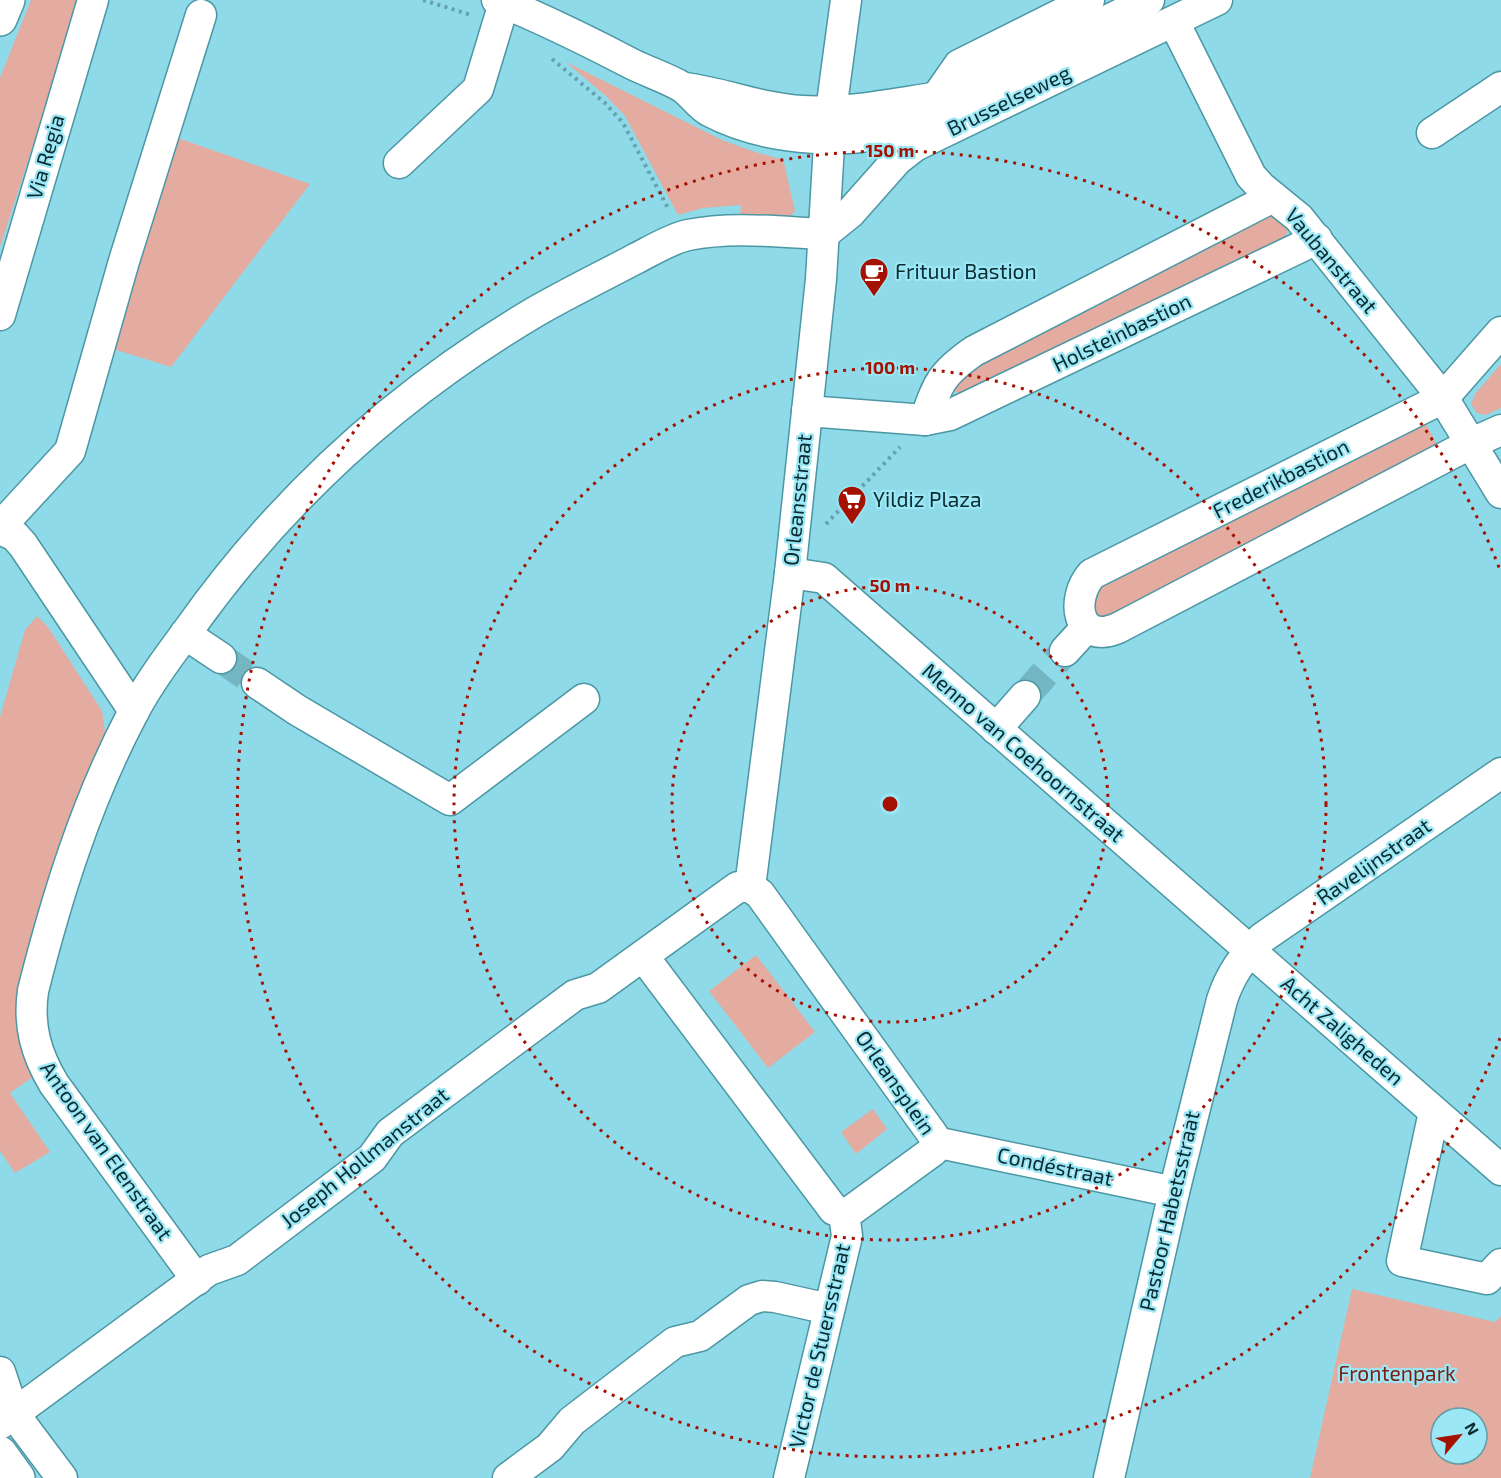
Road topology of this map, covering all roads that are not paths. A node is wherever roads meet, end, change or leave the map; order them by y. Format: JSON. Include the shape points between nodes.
{"nodes":[{"id":1,"x":8,"y":0,"type":"edge"},
{"id":2,"x":93,"y":0,"type":"edge"},
{"id":3,"x":846,"y":0,"type":"edge"},
{"id":4,"x":1089,"y":0,"type":"edge"},
{"id":5,"x":1149,"y":0,"type":"edge"},
{"id":6,"x":1217,"y":0,"type":"edge"},
{"id":7,"x":499,"y":9,"type":"edge"},
{"id":8,"x":201,"y":15,"type":"dead end"},
{"id":9,"x":0,"y":20,"type":"edge"},
{"id":10,"x":1174,"y":22,"type":"junction"},
{"id":11,"x":1501,"y":87,"type":"edge"},
{"id":12,"x":945,"y":97,"type":"junction"},
{"id":13,"x":830,"y":124,"type":"junction"},
{"id":14,"x":1432,"y":133,"type":"dead end"},
{"id":15,"x":399,"y":163,"type":"dead end"},
{"id":16,"x":1273,"y":197,"type":"junction"},
{"id":17,"x":824,"y":234,"type":"junction"},
{"id":18,"x":1317,"y":239,"type":"junction"},
{"id":19,"x":0,"y":315,"type":"edge"},
{"id":20,"x":1501,"y":332,"type":"edge"},
{"id":21,"x":1443,"y":398,"type":"junction"},
{"id":22,"x":807,"y":411,"type":"junction"},
{"id":23,"x":925,"y":420,"type":"junction"},
{"id":24,"x":1501,"y":430,"type":"edge"},
{"id":25,"x":1472,"y":443,"type":"junction"},
{"id":26,"x":1501,"y":494,"type":"edge"},
{"id":27,"x":0,"y":528,"type":"edge"},
{"id":28,"x":790,"y":567,"type":"junction"},
{"id":29,"x":1086,"y":628,"type":"junction"},
{"id":30,"x":185,"y":634,"type":"junction"},
{"id":31,"x":1065,"y":651,"type":"tunnel mouth"},
{"id":32,"x":221,"y":658,"type":"tunnel mouth"},
{"id":33,"x":257,"y":683,"type":"tunnel mouth"},
{"id":34,"x":1025,"y":696,"type":"tunnel mouth"},
{"id":35,"x":584,"y":699,"type":"dead end"},
{"id":36,"x":134,"y":711,"type":"junction"},
{"id":37,"x":996,"y":729,"type":"junction"},
{"id":38,"x":1501,"y":773,"type":"edge"},
{"id":39,"x":750,"y":887,"type":"junction"},
{"id":40,"x":1249,"y":951,"type":"junction"},
{"id":41,"x":642,"y":956,"type":"junction"},
{"id":42,"x":1434,"y":1112,"type":"junction"},
{"id":43,"x":935,"y":1142,"type":"junction"},
{"id":44,"x":1500,"y":1165,"type":"edge"},
{"id":45,"x":1174,"y":1192,"type":"junction"},
{"id":46,"x":844,"y":1214,"type":"junction"},
{"id":47,"x":1501,"y":1264,"type":"edge"},
{"id":48,"x":197,"y":1280,"type":"junction"},
{"id":49,"x":829,"y":1309,"type":"junction"},
{"id":50,"x":0,"y":1372,"type":"edge"},
{"id":51,"x":7,"y":1419,"type":"edge"},
{"id":52,"x":0,"y":1453,"type":"edge"},
{"id":53,"x":18,"y":1478,"type":"edge"},
{"id":54,"x":62,"y":1478,"type":"edge"},
{"id":55,"x":508,"y":1478,"type":"edge"},
{"id":56,"x":789,"y":1478,"type":"edge"},
{"id":57,"x":1109,"y":1478,"type":"edge"}],
"edges":[{"from":1,"to":9,"type":"main road"},
{"from":2,"to":19,"type":"street","name":"Via Regia"},
{"from":3,"to":13,"type":"street","name":"Orleansstraat"},
{"from":4,"to":12,"type":"street","name":"Brusselseweg","via":[[959,65]]},
{"from":5,"to":12,"type":"street","name":"Brusselseweg"},
{"from":6,"to":10,"type":"street","name":"Brusselseweg"},
{"from":7,"to":13,"type":"street","name":"Brusselseweg","via":[[573,34],[682,87],[706,109],[732,121],[783,135]]},
{"from":7,"to":15,"type":"street","via":[[478,89]]},
{"from":8,"to":27,"type":"street","via":[[69,451]]},
{"from":10,"to":16,"type":"street","name":"Vaubanstraat","via":[[1251,176]]},
{"from":10,"to":17,"type":"street","name":"Brusselseweg","via":[[915,146]]},
{"from":11,"to":14,"type":"street"},
{"from":12,"to":13,"type":"street","name":"Brusselseweg","via":[[889,106]]},
{"from":13,"to":17,"type":"street","name":"Orleansstraat"},
{"from":16,"to":18,"type":"street","name":"Vaubanstraat"},
{"from":16,"to":23,"type":"street","via":[[974,351],[953,365],[938,385]]},
{"from":17,"to":22,"type":"street","name":"Orleansstraat"},
{"from":17,"to":30,"type":"street","name":"Antoon van Elenstraat","via":[[715,231],[683,236],[522,320],[400,404],[344,451],[287,507]]},
{"from":18,"to":21,"type":"street","name":"Vaubanstraat"},
{"from":18,"to":23,"type":"street","name":"Holsteinbastion","via":[[950,415]]},
{"from":20,"to":21,"type":"street","name":"Frederikbastion"},
{"from":21,"to":25,"type":"street","name":"Vaubanstraat"},
{"from":21,"to":29,"type":"street","name":"Frederikbastion","via":[[1092,574],[1079,598]]},
{"from":22,"to":23,"type":"street","name":"Holsteinbastion"},
{"from":22,"to":28,"type":"street","name":"Orleansstraat"},
{"from":24,"to":25,"type":"street"},
{"from":25,"to":26,"type":"street","name":"Vaubanstraat"},
{"from":25,"to":29,"type":"street","via":[[1118,628],[1100,633]]},
{"from":27,"to":36,"type":"street","via":[[24,545]]},
{"from":28,"to":37,"type":"street","name":"Menno van Coehoornstraat","via":[[824,578]]},
{"from":28,"to":39,"type":"street","name":"Orleansstraat"},
{"from":29,"to":31,"type":"street"},
{"from":30,"to":32,"type":"street"},
{"from":30,"to":36,"type":"street","name":"Antoon van Elenstraat"},
{"from":33,"to":35,"type":"street","via":[[450,800]]},
{"from":34,"to":37,"type":"street"},
{"from":36,"to":48,"type":"street","name":"Antoon van Elenstraat","via":[[96,794],[61,886],[33,991],[33,1037],[54,1084]]},
{"from":37,"to":40,"type":"street","name":"Menno van Coehoornstraat"},
{"from":38,"to":40,"type":"street","name":"Ravelijnstraat"},
{"from":39,"to":41,"type":"street","via":[[738,887]]},
{"from":39,"to":43,"type":"street","name":"Orleansplein","via":[[760,894]]},
{"from":40,"to":42,"type":"street","name":"Acht Zaligheden"},
{"from":40,"to":45,"type":"street","name":"Pastoor Habetsstraat","via":[[1231,976],[1221,1000]]},
{"from":41,"to":46,"type":"street","via":[[834,1210]]},
{"from":41,"to":48,"type":"street","name":"Joseph Hollmanstraat","via":[[598,988],[575,995],[390,1133],[372,1158],[237,1260],[209,1270]]},
{"from":42,"to":44,"type":"street","name":"Acht Zaligheden"},
{"from":42,"to":47,"type":"street","via":[[1402,1261],[1487,1279]]},
{"from":43,"to":45,"type":"street","name":"Condéstraat"},
{"from":43,"to":46,"type":"street","name":"Orleansplein","via":[[933,1151]]},
{"from":45,"to":57,"type":"street","name":"Pastoor Habetsstraat"},
{"from":46,"to":49,"type":"street","name":"Victor de Stuersstraat","via":[[846,1236]]},
{"from":48,"to":51,"type":"street","name":"Joseph Hollmanstraat"},
{"from":49,"to":55,"type":"street","via":[[775,1297],[749,1300],[700,1336],[675,1342],[572,1420],[550,1447]]},
{"from":49,"to":56,"type":"street","name":"Victor de Stuersstraat"},
{"from":50,"to":51,"type":"street"},
{"from":51,"to":54,"type":"street"},
{"from":52,"to":53,"type":"main road"}]}
